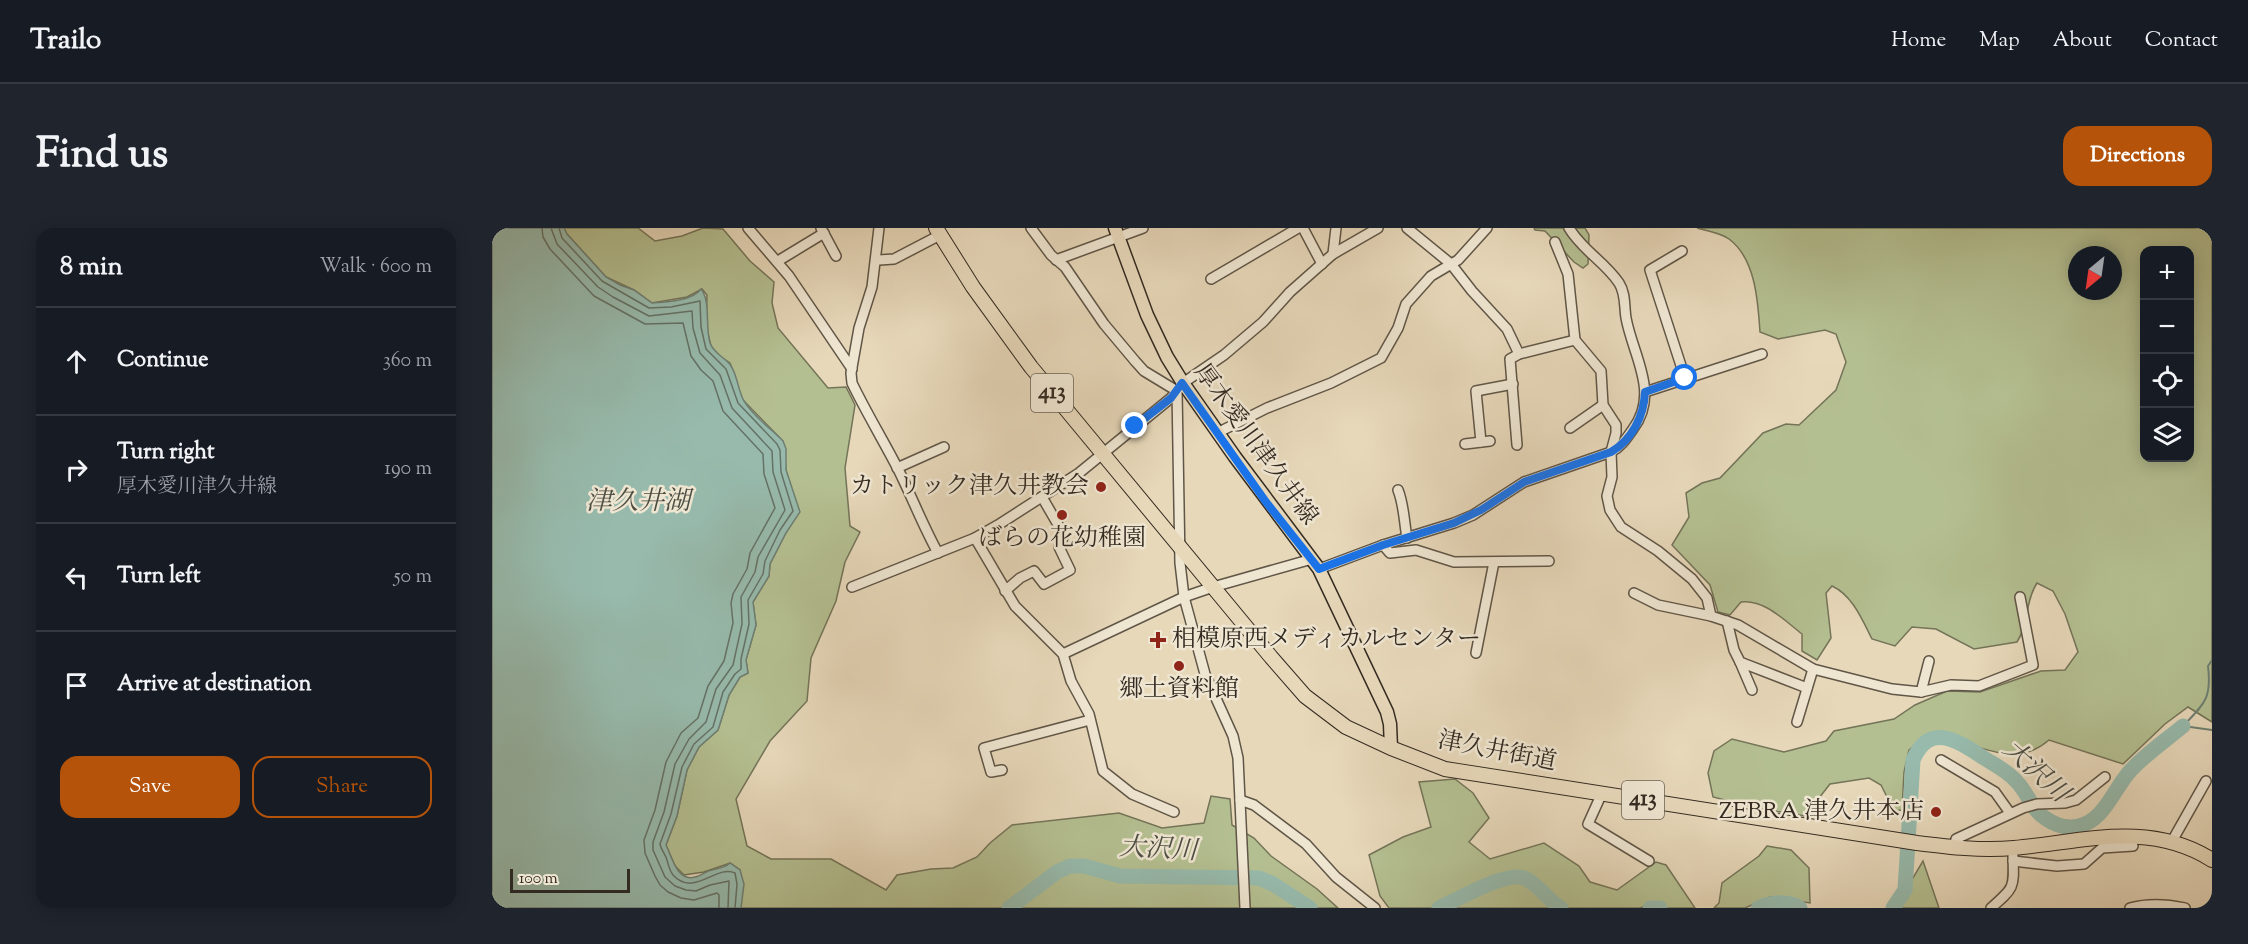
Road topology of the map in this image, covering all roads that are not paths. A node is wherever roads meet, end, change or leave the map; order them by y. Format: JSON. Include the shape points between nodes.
{"nodes":[{"id":1,"x":748,"y":228,"type":"edge"},
{"id":2,"x":879,"y":228,"type":"edge"},
{"id":3,"x":1031,"y":228,"type":"edge"},
{"id":4,"x":1143,"y":228,"type":"edge"},
{"id":5,"x":1298,"y":228,"type":"edge"},
{"id":6,"x":1303,"y":228,"type":"edge"},
{"id":7,"x":1336,"y":228,"type":"edge"},
{"id":8,"x":1378,"y":228,"type":"edge"},
{"id":9,"x":1407,"y":228,"type":"edge"},
{"id":10,"x":1486,"y":228,"type":"edge"},
{"id":11,"x":1569,"y":228,"type":"edge"},
{"id":12,"x":823,"y":231,"type":"edge"},
{"id":13,"x":938,"y":232,"type":"edge"},
{"id":14,"x":1117,"y":233,"type":"edge"},
{"id":15,"x":1555,"y":242,"type":"dead end"},
{"id":16,"x":1682,"y":251,"type":"dead end"},
{"id":17,"x":1334,"y":254,"type":"junction"},
{"id":18,"x":836,"y":256,"type":"dead end"},
{"id":19,"x":879,"y":260,"type":"dead end"},
{"id":20,"x":1056,"y":260,"type":"junction"},
{"id":21,"x":778,"y":261,"type":"junction"},
{"id":22,"x":1322,"y":264,"type":"junction"},
{"id":23,"x":1451,"y":264,"type":"junction"},
{"id":24,"x":1211,"y":279,"type":"dead end"},
{"id":25,"x":1575,"y":340,"type":"junction"},
{"id":26,"x":1519,"y":354,"type":"junction"},
{"id":27,"x":1762,"y":354,"type":"dead end"},
{"id":28,"x":852,"y":369,"type":"junction"},
{"id":29,"x":1685,"y":378,"type":"junction"},
{"id":30,"x":1513,"y":384,"type":"junction"},
{"id":31,"x":1180,"y":387,"type":"junction"},
{"id":32,"x":1645,"y":392,"type":"junction"},
{"id":33,"x":1603,"y":405,"type":"junction"},
{"id":34,"x":1570,"y":428,"type":"dead end"},
{"id":35,"x":1217,"y":433,"type":"junction"},
{"id":36,"x":1465,"y":444,"type":"dead end"},
{"id":37,"x":1517,"y":445,"type":"dead end"},
{"id":38,"x":944,"y":447,"type":"dead end"},
{"id":39,"x":1611,"y":452,"type":"junction"},
{"id":40,"x":1102,"y":453,"type":"junction"},
{"id":41,"x":897,"y":468,"type":"junction"},
{"id":42,"x":1398,"y":490,"type":"dead end"},
{"id":43,"x":1042,"y":497,"type":"junction"},
{"id":44,"x":975,"y":538,"type":"junction"},
{"id":45,"x":1407,"y":538,"type":"junction"},
{"id":46,"x":1383,"y":545,"type":"junction"},
{"id":47,"x":1181,"y":549,"type":"junction"},
{"id":48,"x":938,"y":553,"type":"junction"},
{"id":49,"x":1549,"y":561,"type":"dead end"},
{"id":50,"x":1494,"y":562,"type":"junction"},
{"id":51,"x":1316,"y":564,"type":"junction"},
{"id":52,"x":852,"y":587,"type":"dead end"},
{"id":53,"x":1213,"y":587,"type":"junction"},
{"id":54,"x":1005,"y":591,"type":"junction"},
{"id":55,"x":1634,"y":593,"type":"dead end"},
{"id":56,"x":1184,"y":597,"type":"junction"},
{"id":57,"x":2020,"y":597,"type":"dead end"},
{"id":58,"x":1711,"y":616,"type":"junction"},
{"id":59,"x":1727,"y":621,"type":"junction"},
{"id":60,"x":1476,"y":653,"type":"dead end"},
{"id":61,"x":1063,"y":654,"type":"junction"},
{"id":62,"x":1929,"y":661,"type":"dead end"},
{"id":63,"x":1740,"y":662,"type":"junction"},
{"id":64,"x":1813,"y":669,"type":"junction"},
{"id":65,"x":1808,"y":688,"type":"junction"},
{"id":66,"x":1752,"y":690,"type":"dead end"},
{"id":67,"x":1921,"y":692,"type":"junction"},
{"id":68,"x":1090,"y":720,"type":"junction"},
{"id":69,"x":1797,"y":722,"type":"dead end"},
{"id":70,"x":1391,"y":748,"type":"junction"},
{"id":71,"x":1941,"y":760,"type":"dead end"},
{"id":72,"x":1002,"y":770,"type":"dead end"},
{"id":73,"x":2105,"y":777,"type":"dead end"},
{"id":74,"x":2206,"y":781,"type":"dead end"},
{"id":75,"x":1602,"y":793,"type":"junction"},
{"id":76,"x":1240,"y":800,"type":"junction"},
{"id":77,"x":1174,"y":812,"type":"dead end"},
{"id":78,"x":2010,"y":813,"type":"junction"},
{"id":79,"x":2171,"y":843,"type":"junction"},
{"id":80,"x":2133,"y":846,"type":"dead end"},
{"id":81,"x":1954,"y":848,"type":"junction"},
{"id":82,"x":2013,"y":854,"type":"junction"},
{"id":83,"x":2212,"y":860,"type":"edge"},
{"id":84,"x":1650,"y":861,"type":"dead end"},
{"id":85,"x":1245,"y":908,"type":"edge"},
{"id":86,"x":1375,"y":908,"type":"edge"},
{"id":87,"x":1991,"y":908,"type":"edge"},
{"id":88,"x":2130,"y":908,"type":"edge"},
{"id":89,"x":2185,"y":908,"type":"edge"}],
"edges":[{"from":1,"to":21,"type":"street"},
{"from":2,"to":28,"type":"street","via":[[872,287]]},
{"from":3,"to":20,"type":"street"},
{"from":4,"to":14,"type":"street"},
{"from":5,"to":24,"type":"street"},
{"from":6,"to":22,"type":"street"},
{"from":7,"to":17,"type":"street"},
{"from":8,"to":17,"type":"street"},
{"from":9,"to":23,"type":"street"},
{"from":10,"to":23,"type":"street"},
{"from":11,"to":32,"type":"street","via":[[1620,284]]},
{"from":12,"to":18,"type":"street"},
{"from":12,"to":21,"type":"street"},
{"from":13,"to":19,"type":"street","via":[[894,259]]},
{"from":13,"to":40,"type":"highway","name":"津久井街道","number":"413","via":[[1000,326]]},
{"from":14,"to":20,"type":"street"},
{"from":14,"to":31,"type":"main road","name":"厚木愛川津久井線","via":[[1147,315]]},
{"from":15,"to":25,"type":"street","via":[[1568,274]]},
{"from":16,"to":29,"type":"street","via":[[1650,270]]},
{"from":17,"to":22,"type":"street"},
{"from":20,"to":31,"type":"street","via":[[1144,371]]},
{"from":21,"to":28,"type":"street"},
{"from":22,"to":31,"type":"street","via":[[1224,356]]},
{"from":23,"to":26,"type":"street","via":[[1507,329]]},
{"from":23,"to":35,"type":"street","via":[[1431,276],[1406,304],[1381,358]]},
{"from":25,"to":26,"type":"street"},
{"from":25,"to":33,"type":"street","via":[[1601,371]]},
{"from":26,"to":30,"type":"street","via":[[1510,359]]},
{"from":27,"to":29,"type":"street"},
{"from":28,"to":41,"type":"street","via":[[852,382]]},
{"from":29,"to":32,"type":"street"},
{"from":30,"to":36,"type":"street","via":[[1476,391],[1485,442]]},
{"from":30,"to":37,"type":"street"},
{"from":31,"to":35,"type":"main road","name":"厚木愛川津久井線"},
{"from":31,"to":40,"type":"street"},
{"from":31,"to":47,"type":"street","via":[[1177,438]]},
{"from":32,"to":39,"type":"street","via":[[1639,422],[1620,447]]},
{"from":33,"to":34,"type":"street"},
{"from":33,"to":39,"type":"street","via":[[1616,424]]},
{"from":35,"to":51,"type":"main road","name":"厚木愛川津久井線"},
{"from":38,"to":41,"type":"street"},
{"from":39,"to":45,"type":"street","via":[[1524,482],[1465,519]]},
{"from":39,"to":58,"type":"street","via":[[1612,477],[1607,496],[1616,521],[1692,579],[1707,598]]},
{"from":40,"to":43,"type":"street"},
{"from":40,"to":47,"type":"highway","name":"津久井街道","number":"413"},
{"from":41,"to":48,"type":"street"},
{"from":42,"to":45,"type":"street"},
{"from":43,"to":44,"type":"street"},
{"from":43,"to":54,"type":"street","via":[[1064,535],[1059,547],[1070,570],[1044,584],[1034,571]]},
{"from":44,"to":48,"type":"street"},
{"from":44,"to":54,"type":"street"},
{"from":45,"to":46,"type":"street"},
{"from":46,"to":50,"type":"street","via":[[1393,554],[1416,550],[1454,561]]},
{"from":46,"to":51,"type":"street"},
{"from":47,"to":53,"type":"highway","name":"津久井街道","number":"413"},
{"from":47,"to":56,"type":"street"},
{"from":48,"to":52,"type":"street"},
{"from":49,"to":50,"type":"street"},
{"from":50,"to":60,"type":"street"},
{"from":51,"to":53,"type":"street"},
{"from":51,"to":70,"type":"main road","name":"厚木愛川津久井線","via":[[1387,712]]},
{"from":53,"to":56,"type":"street"},
{"from":53,"to":70,"type":"highway","name":"津久井街道","number":"413","via":[[1309,699],[1346,727]]},
{"from":54,"to":61,"type":"street","via":[[1021,614]]},
{"from":55,"to":58,"type":"street","via":[[1658,605]]},
{"from":56,"to":61,"type":"street"},
{"from":56,"to":76,"type":"street","via":[[1205,674],[1233,736]]},
{"from":57,"to":67,"type":"street","via":[[2033,665],[1979,686],[1951,685]]},
{"from":58,"to":59,"type":"street"},
{"from":59,"to":63,"type":"street"},
{"from":59,"to":64,"type":"street"},
{"from":61,"to":68,"type":"street"},
{"from":62,"to":67,"type":"street"},
{"from":63,"to":65,"type":"street"},
{"from":63,"to":66,"type":"street"},
{"from":64,"to":65,"type":"street"},
{"from":64,"to":67,"type":"street","via":[[1892,689]]},
{"from":65,"to":69,"type":"street"},
{"from":68,"to":72,"type":"street","via":[[984,748],[991,772]]},
{"from":68,"to":77,"type":"street","via":[[1103,771],[1132,794]]},
{"from":70,"to":75,"type":"highway","name":"津久井街道","number":"413","via":[[1445,769]]},
{"from":71,"to":78,"type":"street","via":[[1995,792]]},
{"from":73,"to":78,"type":"street","via":[[2076,800],[2037,804]]},
{"from":74,"to":79,"type":"street"},
{"from":75,"to":81,"type":"highway","name":"津久井街道","number":"413"},
{"from":75,"to":84,"type":"street","via":[[1588,824]]},
{"from":76,"to":85,"type":"street"},
{"from":76,"to":86,"type":"street","via":[[1254,805],[1306,844],[1336,877]]},
{"from":78,"to":81,"type":"street","via":[[1956,839]]},
{"from":79,"to":82,"type":"highway","name":"津久井街道","number":"413","via":[[2110,836]]},
{"from":79,"to":83,"type":"highway","name":"津久井街道","number":"413"},
{"from":80,"to":82,"type":"street","via":[[2102,848],[2084,864],[2057,866]]},
{"from":81,"to":82,"type":"highway","name":"津久井街道","number":"413"},
{"from":82,"to":87,"type":"street","via":[[2012,888]]},
{"from":88,"to":89,"type":"street","via":[[2162,904]]}]}
